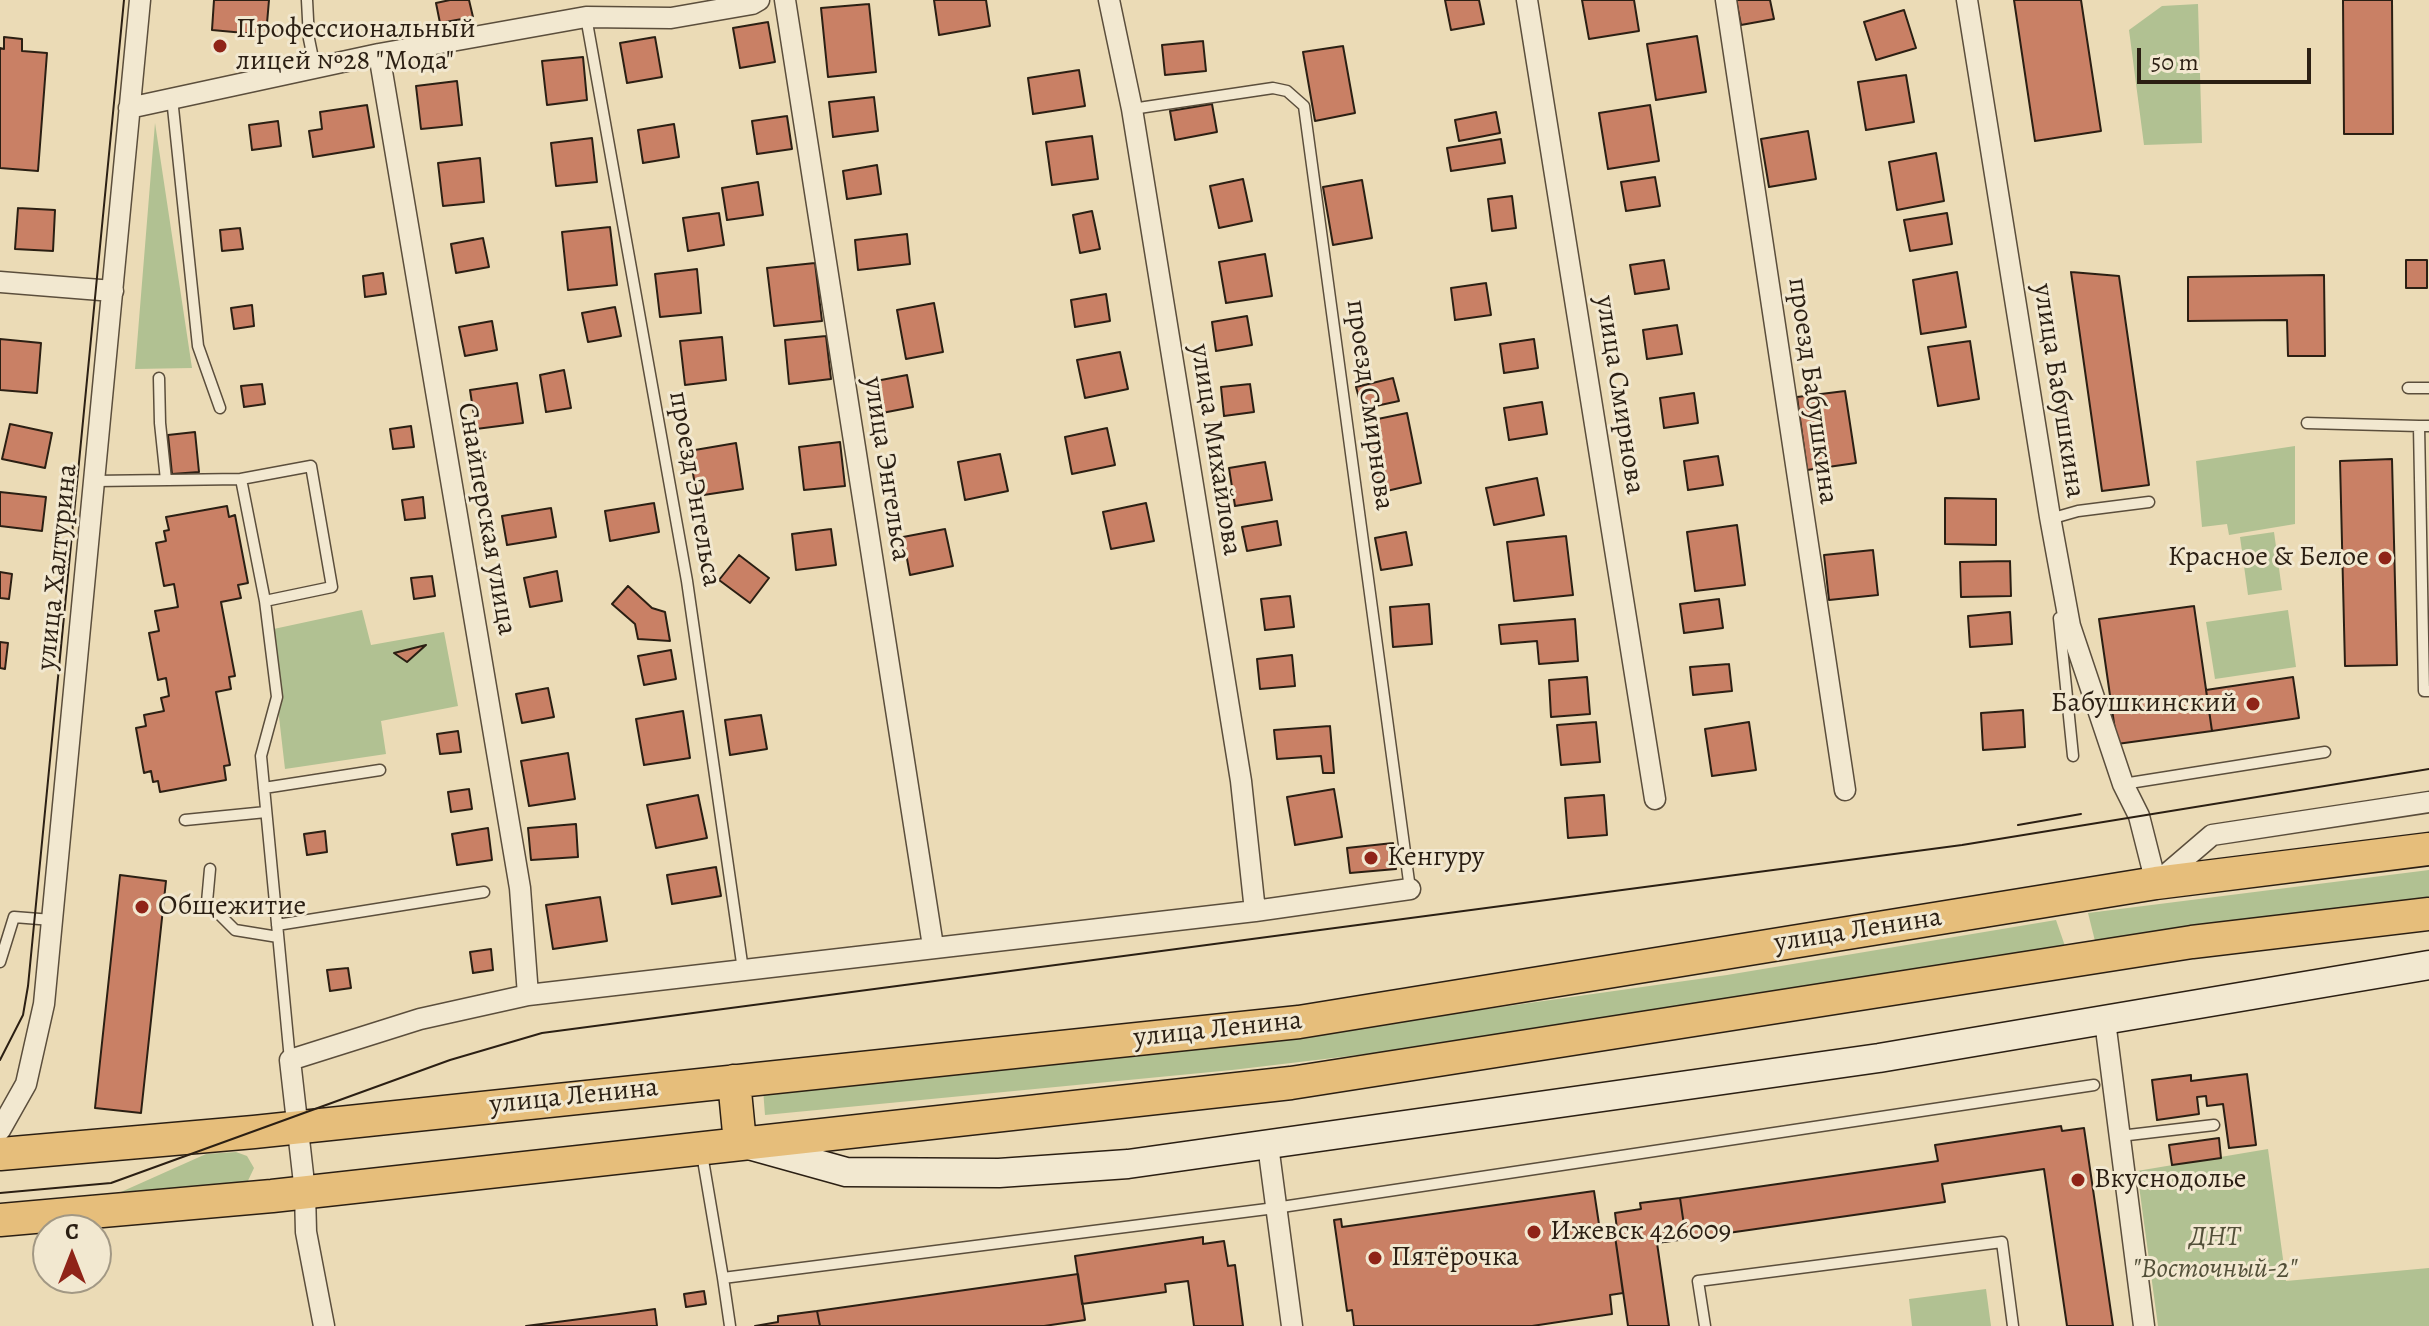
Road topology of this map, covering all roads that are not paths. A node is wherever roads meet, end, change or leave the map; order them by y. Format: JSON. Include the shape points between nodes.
{"nodes":[{"id":1,"x":140,"y":0,"type":"edge"},
{"id":2,"x":307,"y":0,"type":"edge"},
{"id":3,"x":759,"y":0,"type":"edge"},
{"id":4,"x":785,"y":0,"type":"edge"},
{"id":5,"x":1109,"y":0,"type":"edge"},
{"id":6,"x":1527,"y":0,"type":"edge"},
{"id":7,"x":1726,"y":0,"type":"edge"},
{"id":8,"x":1967,"y":0,"type":"edge"},
{"id":9,"x":586,"y":17,"type":"junction"},
{"id":10,"x":379,"y":54,"type":"junction"},
{"id":11,"x":315,"y":68,"type":"junction"},
{"id":12,"x":172,"y":98,"type":"junction"},
{"id":13,"x":129,"y":108,"type":"junction"},
{"id":14,"x":1132,"y":109,"type":"junction"},
{"id":15,"x":0,"y":282,"type":"edge"},
{"id":16,"x":113,"y":291,"type":"junction"},
{"id":17,"x":159,"y":378,"type":"dead end"},
{"id":18,"x":2408,"y":388,"type":"dead end"},
{"id":19,"x":2429,"y":388,"type":"edge"},
{"id":20,"x":220,"y":408,"type":"dead end"},
{"id":21,"x":2307,"y":423,"type":"dead end"},
{"id":22,"x":2424,"y":426,"type":"edge"},
{"id":23,"x":241,"y":479,"type":"junction"},
{"id":24,"x":166,"y":480,"type":"junction"},
{"id":25,"x":95,"y":481,"type":"junction"},
{"id":26,"x":2149,"y":502,"type":"dead end"},
{"id":27,"x":2050,"y":517,"type":"junction"},
{"id":28,"x":265,"y":601,"type":"junction"},
{"id":29,"x":2429,"y":691,"type":"edge"},
{"id":30,"x":2325,"y":752,"type":"dead end"},
{"id":31,"x":2073,"y":756,"type":"dead end"},
{"id":32,"x":380,"y":770,"type":"dead end"},
{"id":33,"x":2123,"y":784,"type":"junction"},
{"id":34,"x":264,"y":788,"type":"junction"},
{"id":35,"x":1845,"y":790,"type":"dead end"},
{"id":36,"x":1655,"y":799,"type":"dead end"},
{"id":37,"x":2429,"y":802,"type":"edge"},
{"id":38,"x":266,"y":812,"type":"junction"},
{"id":39,"x":185,"y":820,"type":"dead end"},
{"id":40,"x":2429,"y":849,"type":"edge"},
{"id":41,"x":210,"y":869,"type":"dead end"},
{"id":42,"x":2156,"y":883,"type":"junction"},
{"id":43,"x":1410,"y":889,"type":"joint"},
{"id":44,"x":484,"y":892,"type":"dead end"},
{"id":45,"x":1255,"y":911,"type":"junction"},
{"id":46,"x":2429,"y":914,"type":"edge"},
{"id":47,"x":52,"y":920,"type":"junction"},
{"id":48,"x":278,"y":931,"type":"junction"},
{"id":49,"x":933,"y":946,"type":"junction"},
{"id":50,"x":0,"y":962,"type":"edge"},
{"id":51,"x":2429,"y":965,"type":"edge"},
{"id":52,"x":743,"y":970,"type":"junction"},
{"id":53,"x":528,"y":995,"type":"junction"},
{"id":54,"x":2105,"y":1021,"type":"junction"},
{"id":55,"x":290,"y":1060,"type":"junction"},
{"id":56,"x":734,"y":1081,"type":"junction"},
{"id":57,"x":2094,"y":1085,"type":"dead end"},
{"id":58,"x":2214,"y":1125,"type":"dead end"},
{"id":59,"x":298,"y":1126,"type":"junction"},
{"id":60,"x":0,"y":1130,"type":"edge"},
{"id":61,"x":2120,"y":1136,"type":"junction"},
{"id":62,"x":740,"y":1143,"type":"junction"},
{"id":63,"x":1268,"y":1145,"type":"junction"},
{"id":64,"x":701,"y":1148,"type":"junction"},
{"id":65,"x":0,"y":1154,"type":"edge"},
{"id":66,"x":305,"y":1192,"type":"junction"},
{"id":67,"x":1275,"y":1208,"type":"junction"},
{"id":68,"x":0,"y":1220,"type":"edge"},
{"id":69,"x":723,"y":1278,"type":"junction"},
{"id":70,"x":324,"y":1326,"type":"edge"},
{"id":71,"x":730,"y":1326,"type":"edge"},
{"id":72,"x":1292,"y":1326,"type":"edge"},
{"id":73,"x":1705,"y":1326,"type":"edge"},
{"id":74,"x":2013,"y":1326,"type":"edge"},
{"id":75,"x":2144,"y":1326,"type":"edge"}],
"edges":[{"from":1,"to":13,"type":"street","name":"улица Халтурина"},
{"from":2,"to":11,"type":"lane"},
{"from":3,"to":9,"type":"street","via":[[671,18]]},
{"from":4,"to":49,"type":"street","name":"улица Энгельса"},
{"from":5,"to":14,"type":"street","name":"улица Михайлова"},
{"from":6,"to":36,"type":"street","name":"улица Смирнова"},
{"from":7,"to":35,"type":"street","name":"проезд Бабушкина"},
{"from":8,"to":27,"type":"street","name":"улица Бабушкина"},
{"from":9,"to":10,"type":"street"},
{"from":9,"to":52,"type":"lane","name":"проезд Энгельса","via":[[687,581]]},
{"from":10,"to":11,"type":"street"},
{"from":10,"to":53,"type":"street","name":"Снайперская улица","via":[[520,888]]},
{"from":11,"to":12,"type":"street"},
{"from":12,"to":13,"type":"street"},
{"from":12,"to":20,"type":"lane","via":[[198,346]]},
{"from":13,"to":16,"type":"street","name":"улица Халтурина"},
{"from":14,"to":43,"type":"lane","name":"проезд Смирнова","via":[[1273,88],[1287,91],[1304,106]]},
{"from":14,"to":45,"type":"street","name":"улица Михайлова","via":[[1241,781]]},
{"from":15,"to":16,"type":"street"},
{"from":16,"to":25,"type":"street","name":"улица Халтурина"},
{"from":17,"to":24,"type":"lane"},
{"from":18,"to":19,"type":"lane"},
{"from":21,"to":22,"type":"lane"},
{"from":22,"to":29,"type":"lane","via":[[2424,691]]},
{"from":23,"to":24,"type":"lane"},
{"from":23,"to":28,"type":"lane"},
{"from":23,"to":28,"type":"lane","via":[[311,466],[332,587]]},
{"from":24,"to":25,"type":"lane"},
{"from":25,"to":47,"type":"street","name":"улица Халтурина"},
{"from":26,"to":27,"type":"lane"},
{"from":27,"to":31,"type":"lane"},
{"from":27,"to":33,"type":"street","name":"улица Бабушкина","via":[[2070,626]]},
{"from":28,"to":34,"type":"lane","via":[[277,697],[261,756]]},
{"from":30,"to":33,"type":"lane"},
{"from":32,"to":34,"type":"lane"},
{"from":33,"to":42,"type":"street","name":"улица Бабушкина","via":[[2139,816]]},
{"from":34,"to":38,"type":"lane"},
{"from":37,"to":42,"type":"street","via":[[2212,835]]},
{"from":38,"to":39,"type":"lane"},
{"from":38,"to":48,"type":"lane"},
{"from":40,"to":42,"type":"main road","name":"улица Ленина"},
{"from":41,"to":48,"type":"lane","via":[[207,902],[235,930]]},
{"from":42,"to":56,"type":"main road","name":"улица Ленина","via":[[1299,1022]]},
{"from":43,"to":45,"type":"street"},
{"from":44,"to":48,"type":"lane"},
{"from":45,"to":49,"type":"street"},
{"from":46,"to":62,"type":"main road","via":[[2192,942],[1291,1083]]},
{"from":47,"to":50,"type":"lane","via":[[14,917]]},
{"from":47,"to":60,"type":"street","name":"улица Халтурина","via":[[44,1004],[26,1084]]},
{"from":48,"to":55,"type":"lane"},
{"from":49,"to":52,"type":"street"},
{"from":51,"to":54,"type":"street"},
{"from":52,"to":53,"type":"street"},
{"from":53,"to":55,"type":"street","via":[[420,1019]]},
{"from":54,"to":61,"type":"street"},
{"from":54,"to":63,"type":"street"},
{"from":55,"to":59,"type":"street"},
{"from":56,"to":59,"type":"main road","name":"улица Ленина"},
{"from":56,"to":62,"type":"main road"},
{"from":57,"to":67,"type":"lane"},
{"from":58,"to":61,"type":"lane"},
{"from":59,"to":65,"type":"main road","name":"улица Ленина"},
{"from":59,"to":66,"type":"street"},
{"from":61,"to":75,"type":"street"},
{"from":62,"to":63,"type":"street","via":[[846,1172],[984,1173],[1128,1164]]},
{"from":62,"to":64,"type":"main road"},
{"from":63,"to":67,"type":"street"},
{"from":64,"to":66,"type":"main road"},
{"from":64,"to":69,"type":"lane"},
{"from":66,"to":68,"type":"main road"},
{"from":66,"to":70,"type":"street","via":[[306,1232]]},
{"from":67,"to":69,"type":"lane"},
{"from":67,"to":72,"type":"street"},
{"from":69,"to":71,"type":"lane"},
{"from":73,"to":74,"type":"lane","via":[[1698,1281],[2002,1242]]}]}
